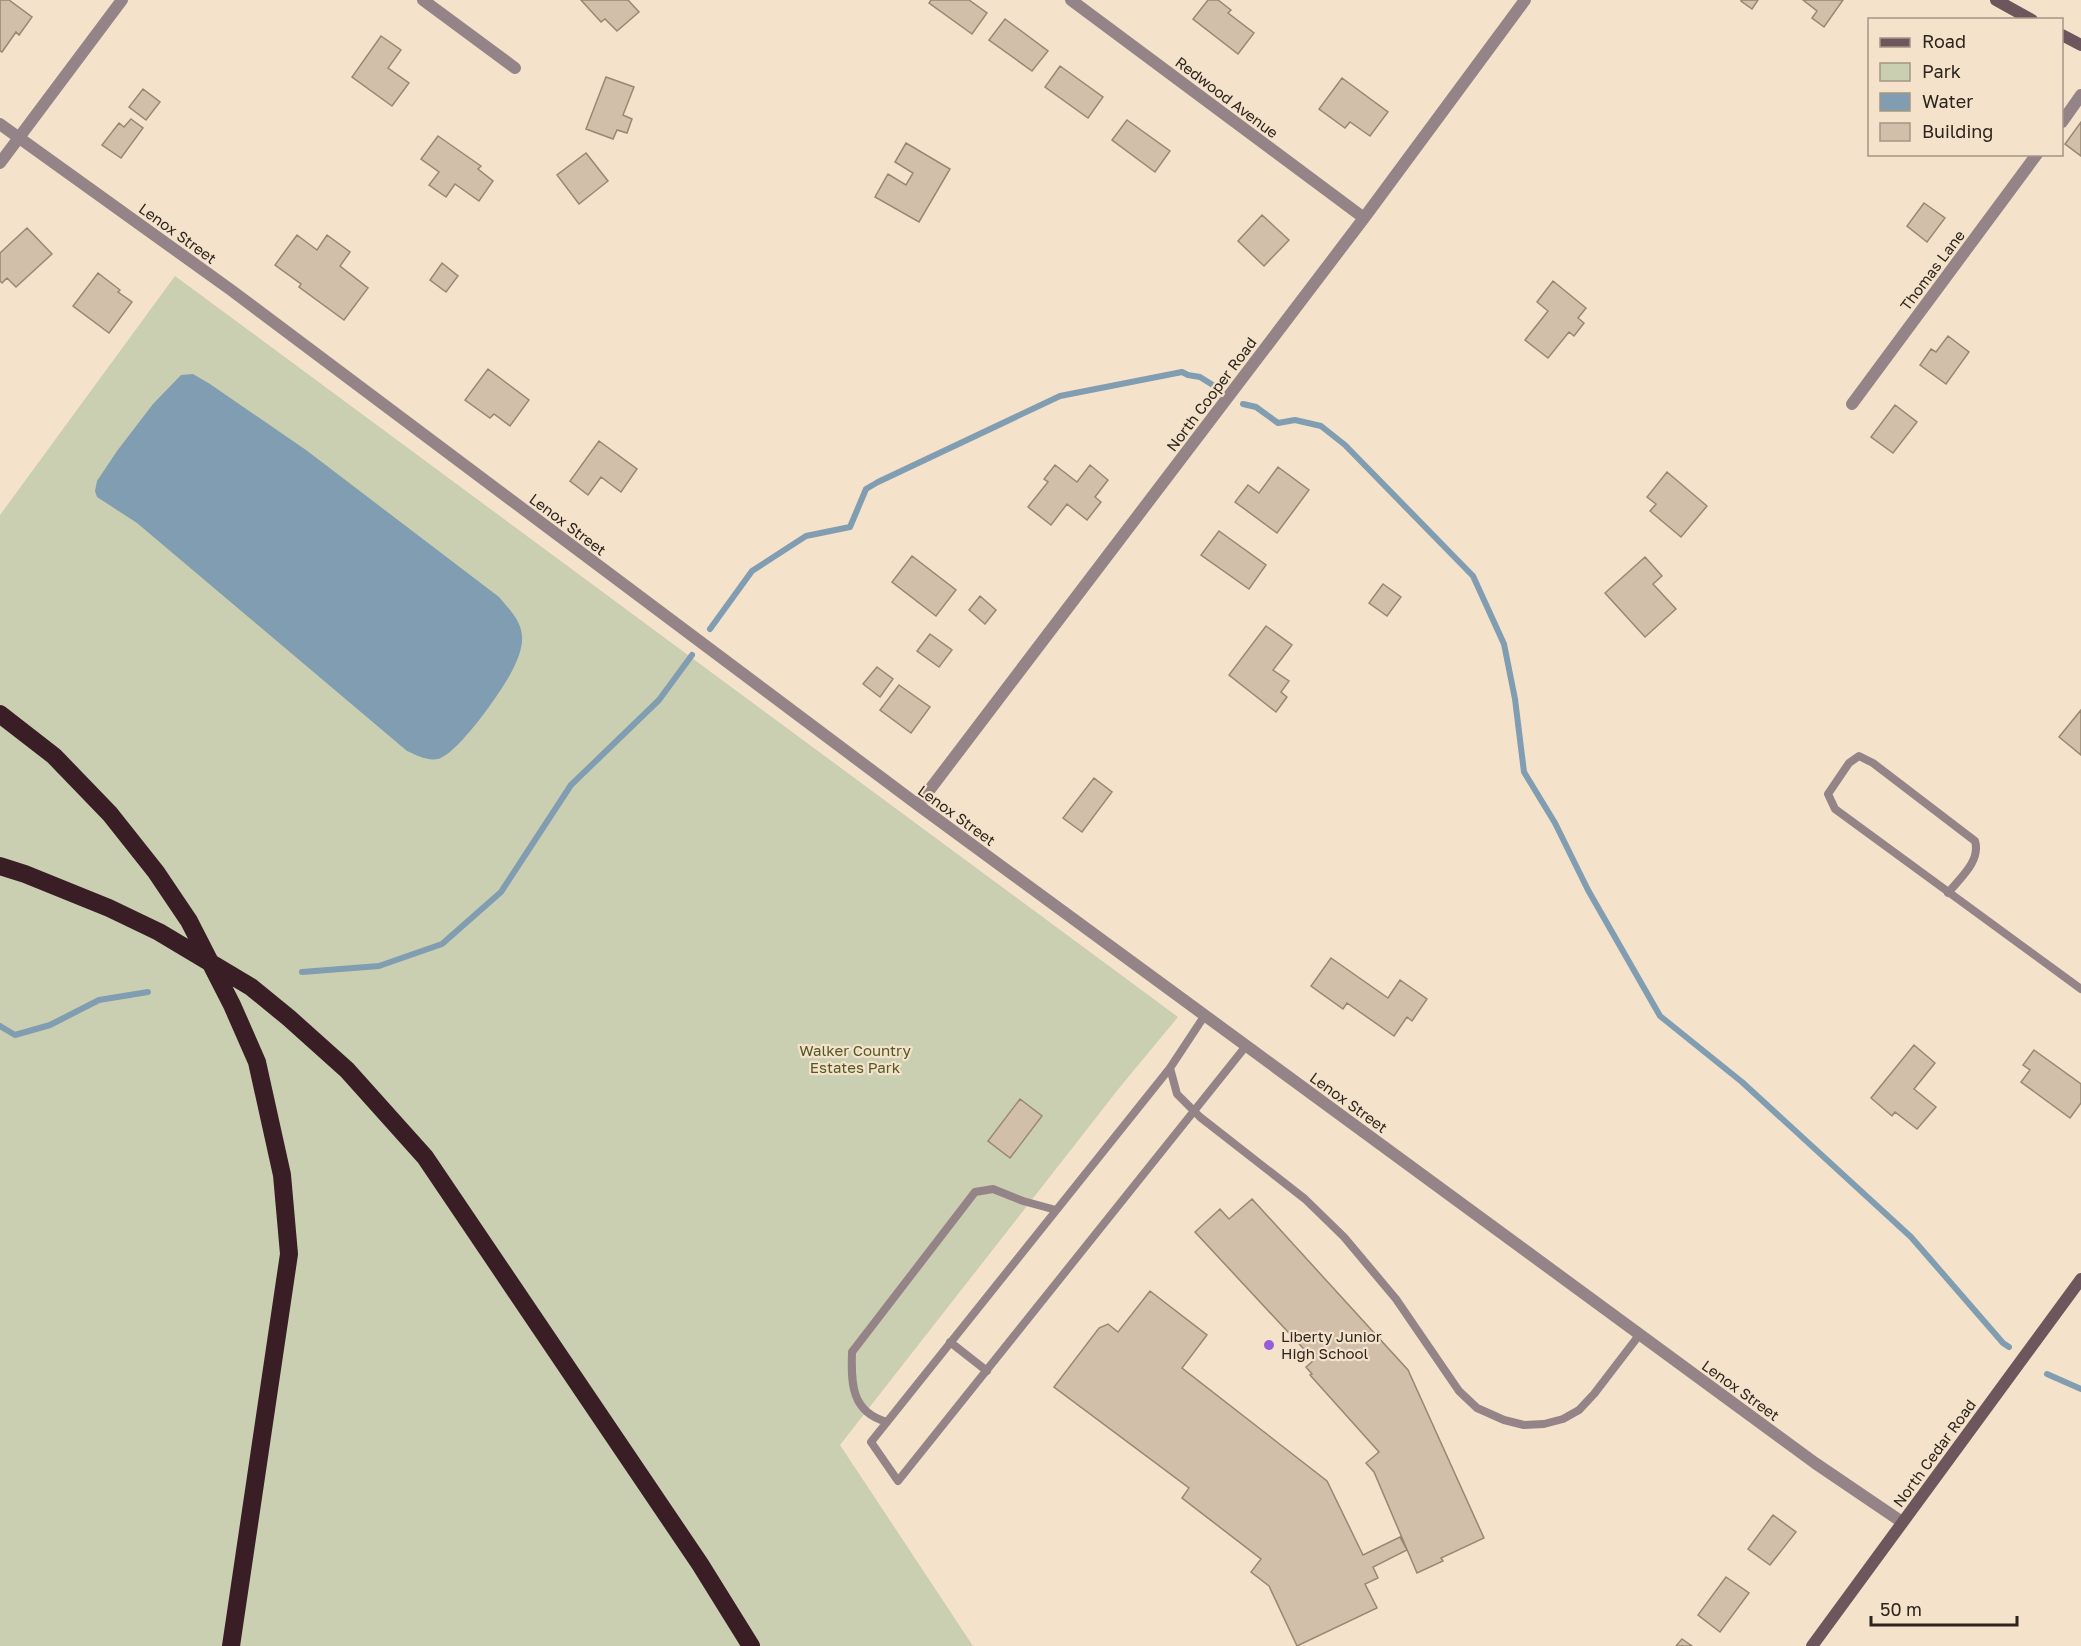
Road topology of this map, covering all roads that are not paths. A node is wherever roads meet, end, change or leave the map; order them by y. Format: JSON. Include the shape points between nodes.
{"nodes":[{"id":1,"x":122,"y":0,"type":"edge"},
{"id":2,"x":423,"y":0,"type":"edge"},
{"id":3,"x":1071,"y":0,"type":"edge"},
{"id":4,"x":1525,"y":0,"type":"edge"},
{"id":5,"x":1996,"y":0,"type":"edge"},
{"id":6,"x":2028,"y":18,"type":"edge"},
{"id":7,"x":2063,"y":36,"type":"edge"},
{"id":8,"x":2081,"y":45,"type":"edge"},
{"id":9,"x":515,"y":68,"type":"dead end"},
{"id":10,"x":2081,"y":95,"type":"edge"},
{"id":11,"x":2063,"y":119,"type":"edge"},
{"id":12,"x":0,"y":124,"type":"edge"},
{"id":13,"x":19,"y":138,"type":"junction"},
{"id":14,"x":2036,"y":156,"type":"edge"},
{"id":15,"x":0,"y":163,"type":"edge"},
{"id":16,"x":1364,"y":218,"type":"junction"},
{"id":17,"x":1852,"y":404,"type":"dead end"},
{"id":18,"x":0,"y":714,"type":"edge"},
{"id":19,"x":918,"y":805,"type":"junction"},
{"id":20,"x":0,"y":866,"type":"edge"},
{"id":21,"x":1948,"y":893,"type":"junction"},
{"id":22,"x":2081,"y":988,"type":"edge"},
{"id":23,"x":1205,"y":1015,"type":"junction"},
{"id":24,"x":1246,"y":1046,"type":"junction"},
{"id":25,"x":1170,"y":1068,"type":"junction"},
{"id":26,"x":1194,"y":1111,"type":"junction"},
{"id":27,"x":1056,"y":1210,"type":"junction"},
{"id":28,"x":2081,"y":1279,"type":"edge"},
{"id":29,"x":1640,"y":1334,"type":"junction"},
{"id":30,"x":950,"y":1342,"type":"junction"},
{"id":31,"x":987,"y":1371,"type":"junction"},
{"id":32,"x":887,"y":1422,"type":"junction"},
{"id":33,"x":1902,"y":1522,"type":"junction"},
{"id":34,"x":231,"y":1646,"type":"edge"},
{"id":35,"x":751,"y":1646,"type":"edge"},
{"id":36,"x":1812,"y":1646,"type":"edge"}],
"edges":[{"from":1,"to":13,"type":"street"},
{"from":2,"to":9,"type":"street"},
{"from":3,"to":16,"type":"street","name":"Redwood Avenue"},
{"from":4,"to":16,"type":"street","name":"North Cooper Road"},
{"from":5,"to":6,"type":"street"},
{"from":7,"to":8,"type":"street"},
{"from":10,"to":11,"type":"street"},
{"from":12,"to":13,"type":"street","name":"Lenox Street"},
{"from":13,"to":15,"type":"street"},
{"from":13,"to":19,"type":"street","name":"Lenox Street","via":[[231,290]]},
{"from":14,"to":17,"type":"street","name":"Thomas Lane"},
{"from":16,"to":19,"type":"street","name":"North Cooper Road"},
{"from":18,"to":34,"type":"highway","via":[[54,756],[110,814],[156,872],[189,921],[257,1062],[282,1175],[289,1254]]},
{"from":19,"to":23,"type":"street","name":"Lenox Street"},
{"from":20,"to":35,"type":"highway","via":[[159,932],[251,987],[346,1070],[425,1157],[700,1564]]},
{"from":21,"to":21,"type":"lane","via":[[1835,809],[1828,794],[1849,763],[1860,756],[1873,763],[1975,841],[1976,858]]},
{"from":21,"to":22,"type":"lane"},
{"from":23,"to":24,"type":"street","name":"Lenox Street"},
{"from":23,"to":25,"type":"lane"},
{"from":24,"to":26,"type":"lane"},
{"from":24,"to":29,"type":"street","name":"Lenox Street"},
{"from":25,"to":26,"type":"lane","via":[[1177,1094]]},
{"from":25,"to":27,"type":"lane"},
{"from":26,"to":29,"type":"lane","via":[[1305,1199],[1344,1237],[1396,1299],[1459,1391],[1477,1408],[1524,1425],[1563,1419],[1580,1410]]},
{"from":26,"to":31,"type":"lane"},
{"from":27,"to":30,"type":"lane"},
{"from":27,"to":32,"type":"lane","via":[[993,1189],[975,1192],[852,1352],[851,1378],[857,1402],[876,1419]]},
{"from":28,"to":33,"type":"street","name":"North Cedar Road"},
{"from":29,"to":33,"type":"street","name":"Lenox Street"},
{"from":30,"to":31,"type":"lane"},
{"from":30,"to":32,"type":"lane"},
{"from":31,"to":32,"type":"lane","via":[[898,1481],[871,1442]]},
{"from":33,"to":36,"type":"street","name":"North Cedar Road"}]}
